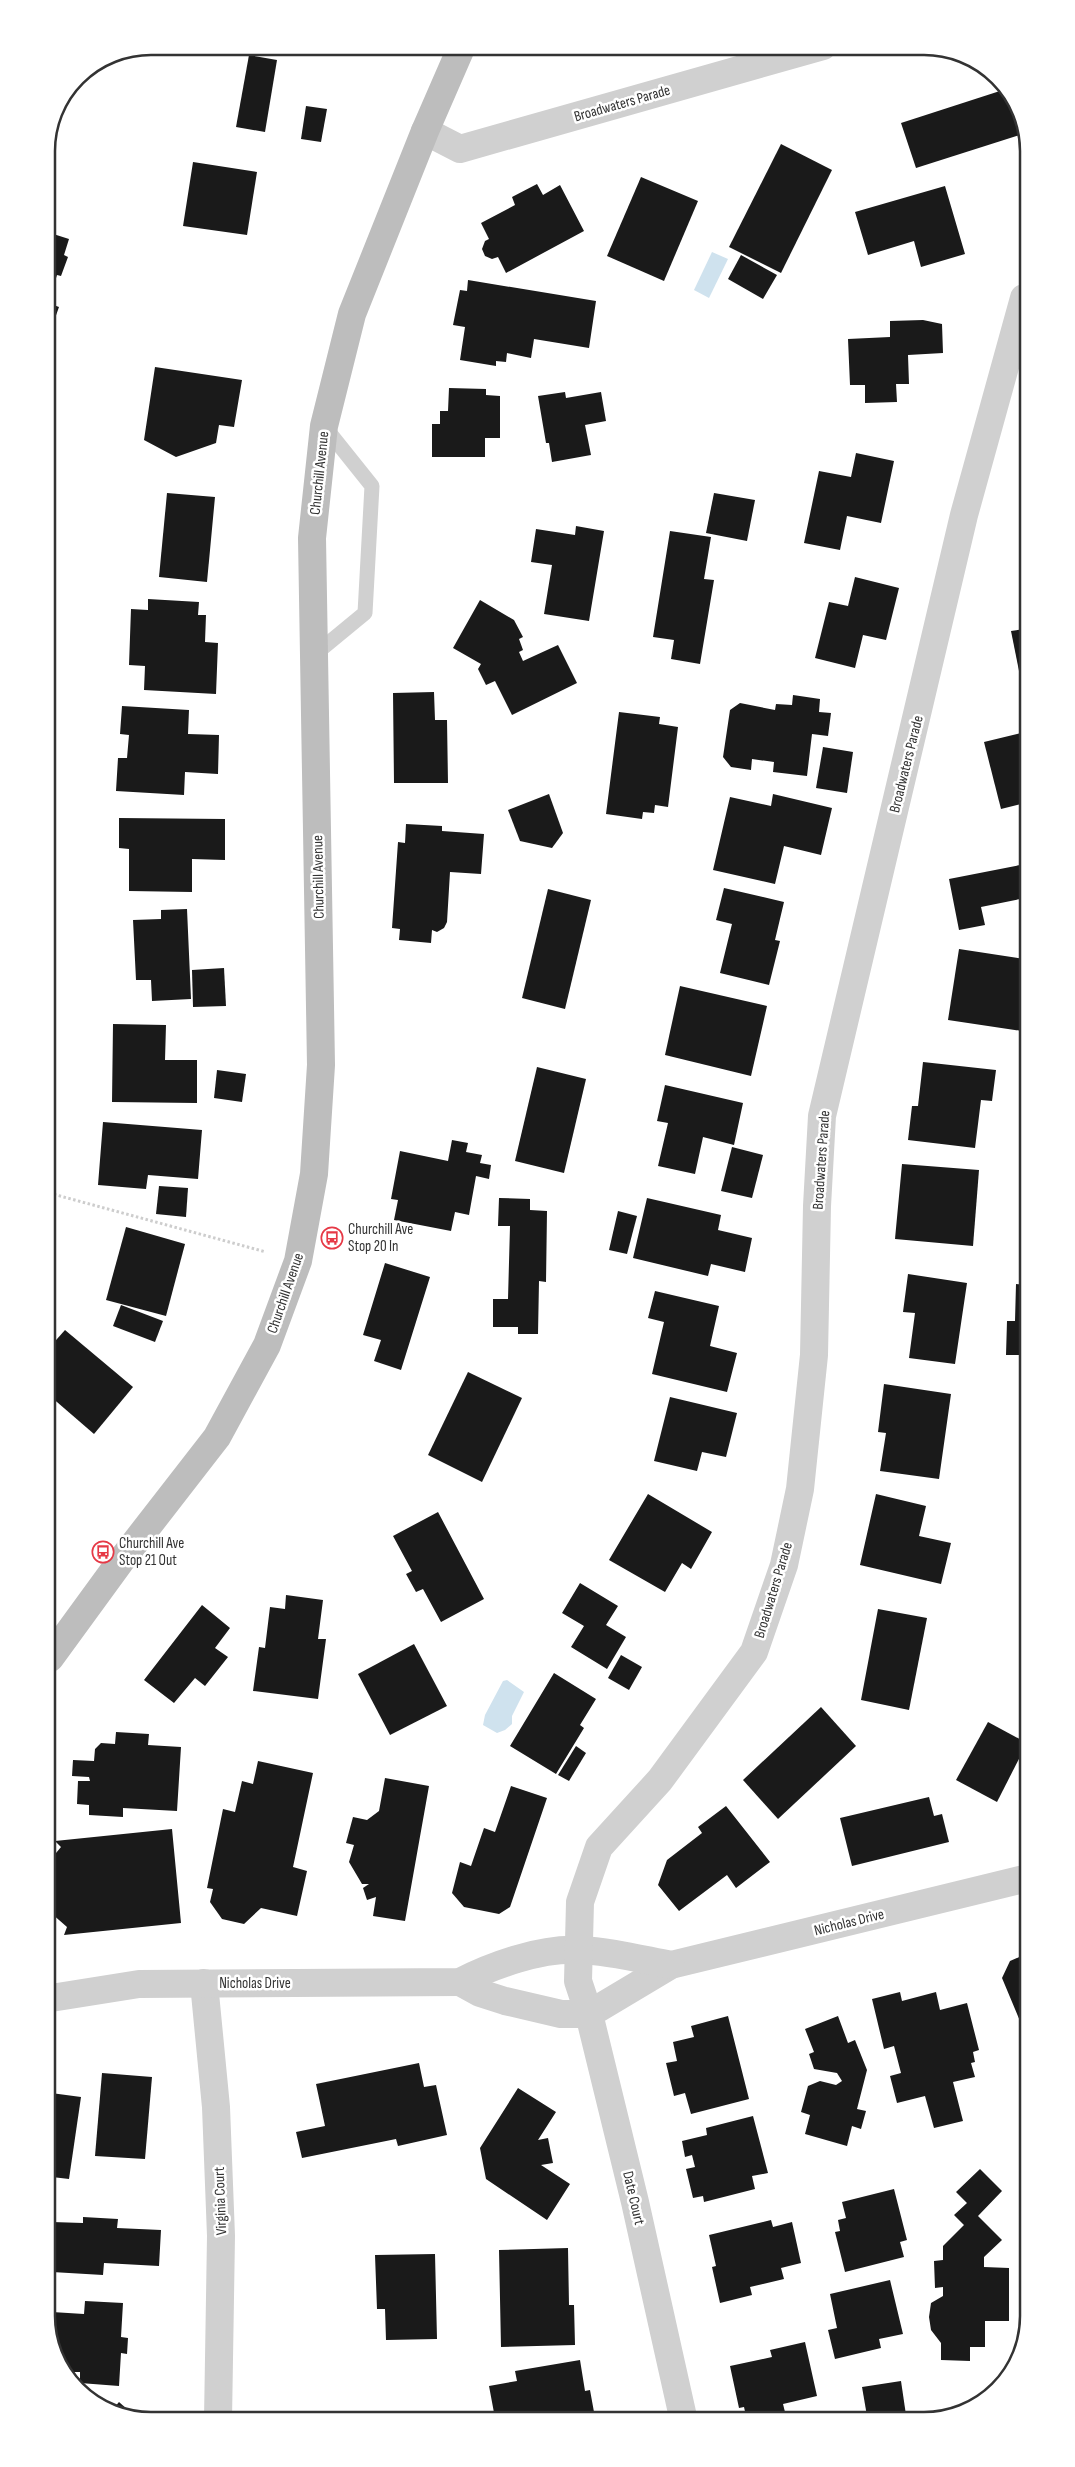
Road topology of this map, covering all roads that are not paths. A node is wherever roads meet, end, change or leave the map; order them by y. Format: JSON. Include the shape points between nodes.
{"nodes":[{"id":1,"x":458,"y":55,"type":"edge"},
{"id":2,"x":791,"y":55,"type":"edge"},
{"id":3,"x":425,"y":131,"type":"junction"},
{"id":4,"x":1019,"y":324,"type":"edge"},
{"id":5,"x":324,"y":426,"type":"junction"},
{"id":6,"x":314,"y":655,"type":"junction"},
{"id":7,"x":55,"y":1651,"type":"edge"},
{"id":8,"x":1020,"y":1880,"type":"edge"},
{"id":9,"x":577,"y":1950,"type":"junction"},
{"id":10,"x":671,"y":1965,"type":"junction"},
{"id":11,"x":578,"y":1981,"type":"joint"},
{"id":12,"x":460,"y":1982,"type":"junction"},
{"id":13,"x":204,"y":1983,"type":"junction"},
{"id":14,"x":55,"y":1997,"type":"edge"},
{"id":15,"x":589,"y":2014,"type":"junction"},
{"id":16,"x":218,"y":2412,"type":"edge"},
{"id":17,"x":682,"y":2412,"type":"edge"}],
"edges":[{"from":1,"to":3,"type":"street","name":"Churchill Avenue"},
{"from":2,"to":3,"type":"street","name":"Broadwaters Parade","via":[[460,149]]},
{"from":3,"to":5,"type":"street","name":"Churchill Avenue","via":[[352,314]]},
{"from":4,"to":9,"type":"street","name":"Broadwaters Parade","via":[[964,515],[822,1116],[814,1355],[800,1489],[784,1565],[754,1652],[660,1780],[599,1847],[580,1902]]},
{"from":5,"to":6,"type":"street","name":"Churchill Avenue","via":[[312,538]]},
{"from":5,"to":6,"type":"lane","via":[[372,486],[365,613]]},
{"from":6,"to":7,"type":"street","name":"Churchill Avenue","via":[[320,1065],[314,1174],[298,1261],[267,1345],[218,1437]]},
{"from":8,"to":10,"type":"street","name":"Nicholas Drive"},
{"from":9,"to":10,"type":"street","name":"Nicholas Drive","via":[[600,1951]]},
{"from":9,"to":11,"type":"street","name":"Broadwaters Parade"},
{"from":9,"to":12,"type":"street","name":"Nicholas Drive","via":[[551,1951],[484,1970]]},
{"from":10,"to":15,"type":"street","name":"Nicholas Drive"},
{"from":11,"to":15,"type":"street","name":"Date Court"},
{"from":12,"to":13,"type":"street","name":"Nicholas Drive"},
{"from":12,"to":15,"type":"street","name":"Nicholas Drive","via":[[504,2001],[561,2014]]},
{"from":13,"to":14,"type":"street","name":"Nicholas Drive","via":[[139,1984]]},
{"from":13,"to":16,"type":"street","name":"Virginia Court","via":[[216,2106],[221,2236]]},
{"from":15,"to":17,"type":"street","name":"Date Court"}]}
